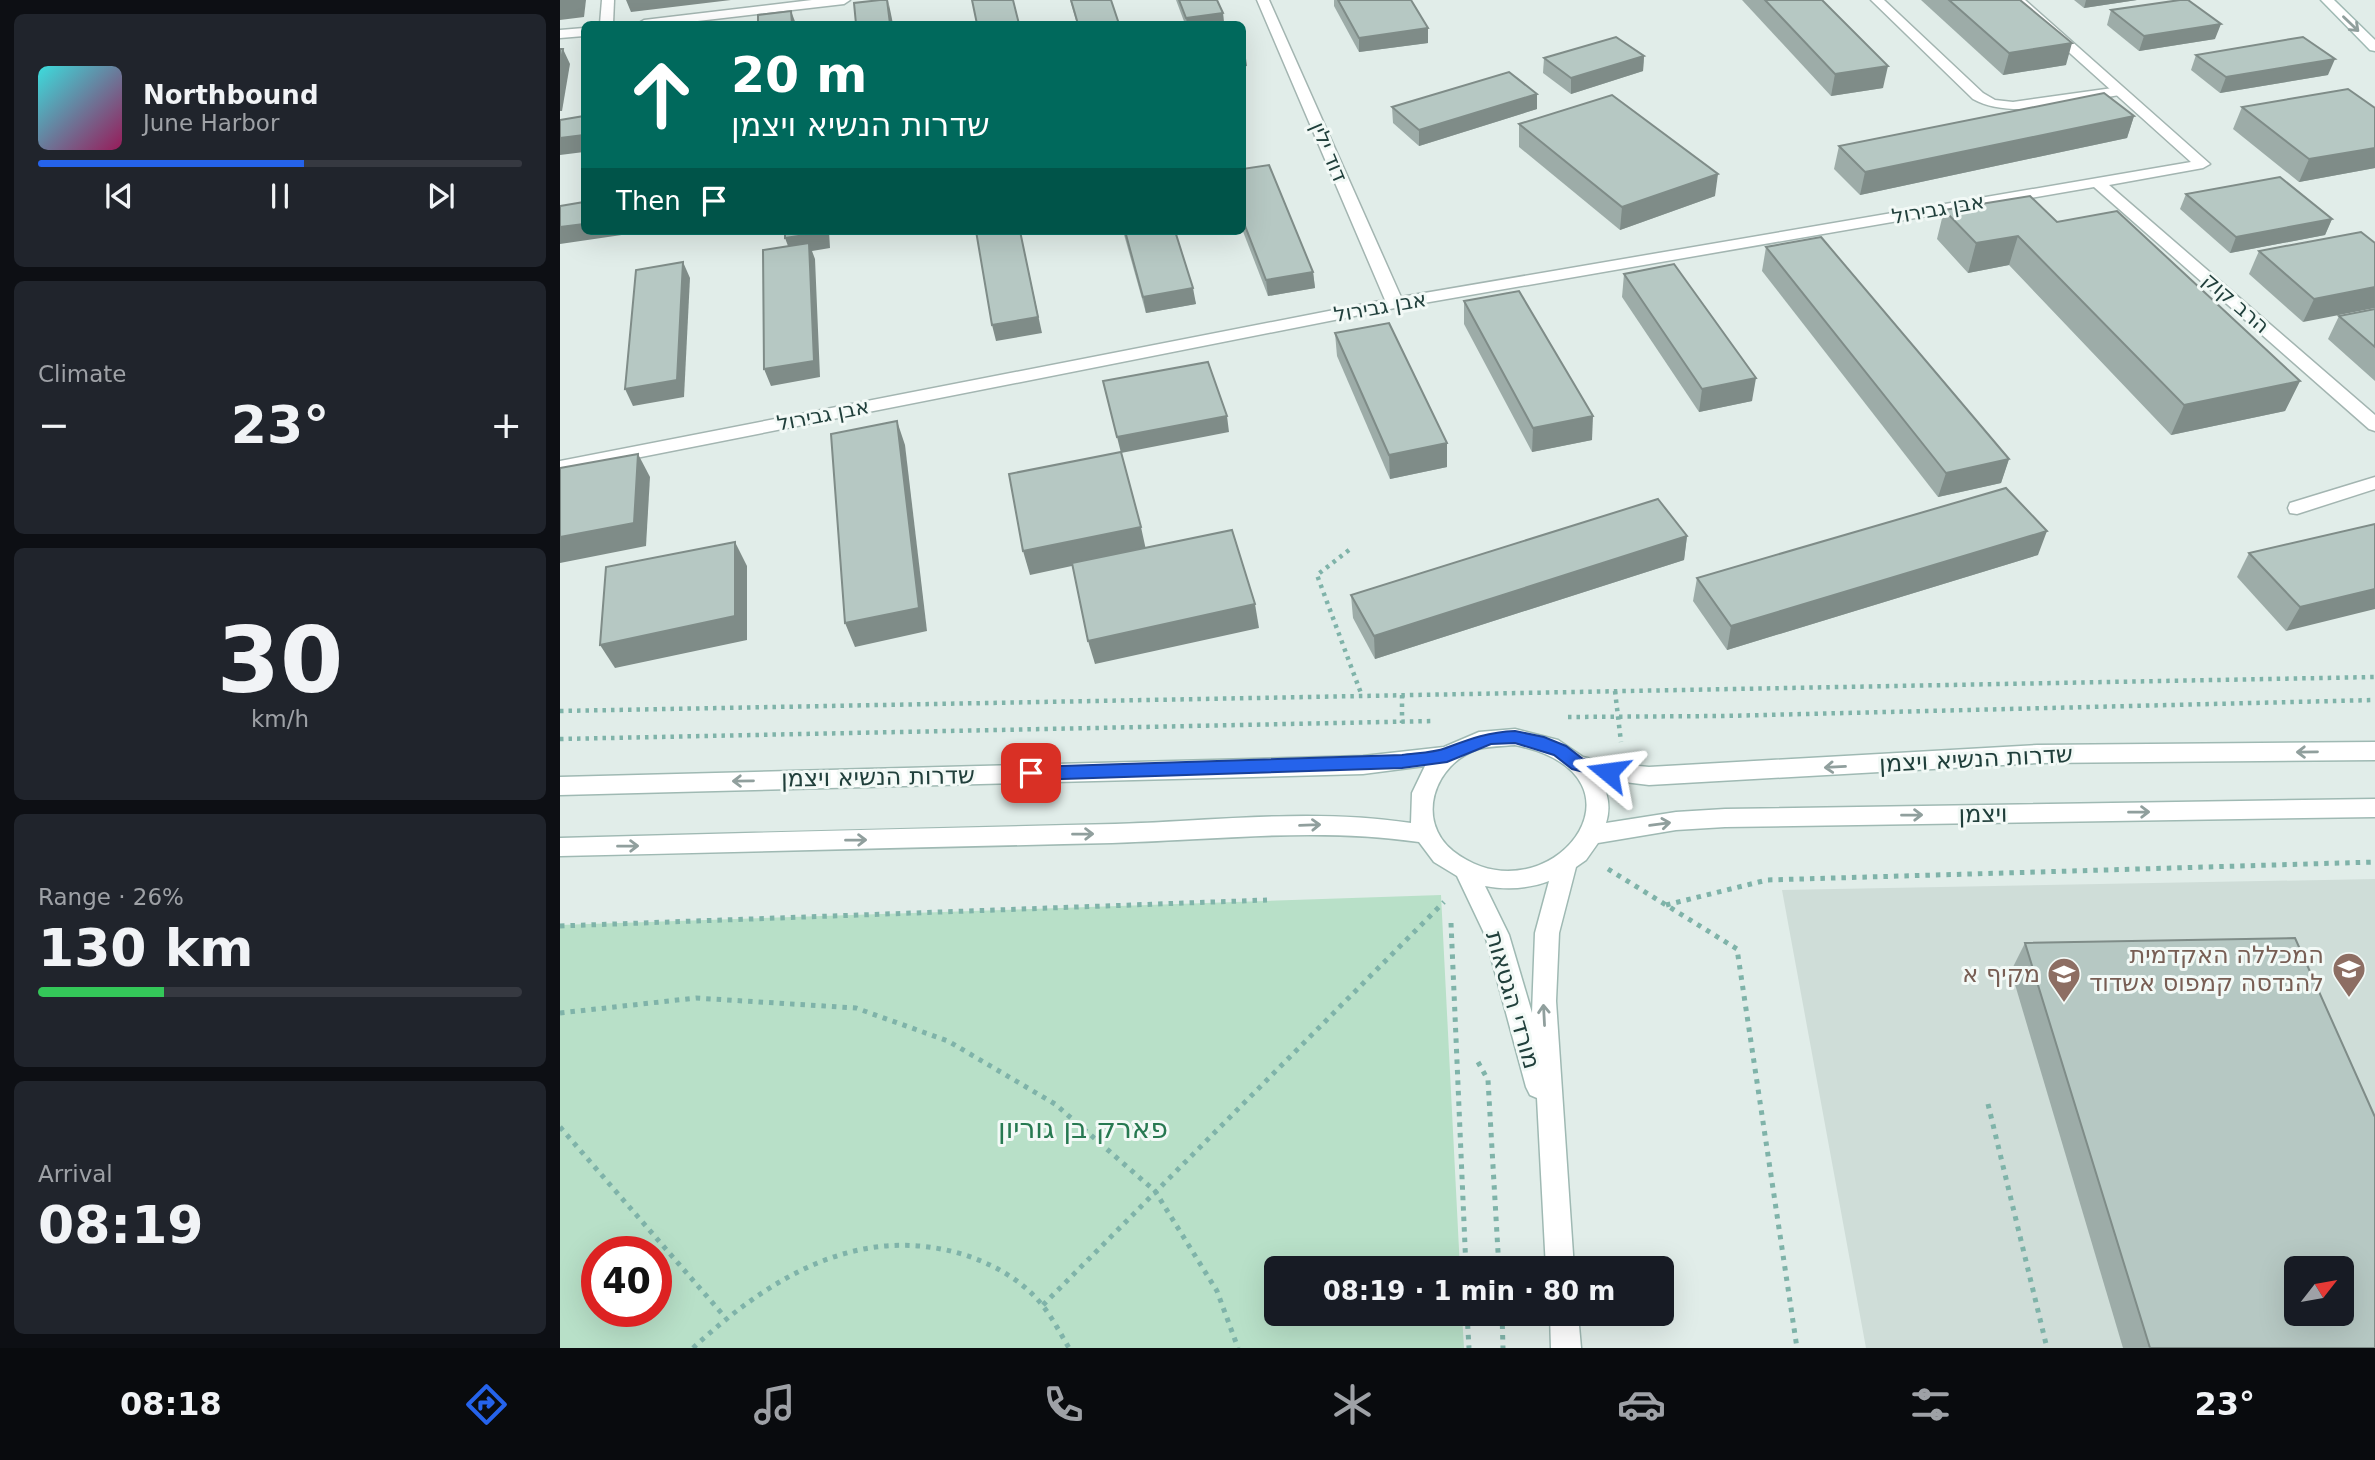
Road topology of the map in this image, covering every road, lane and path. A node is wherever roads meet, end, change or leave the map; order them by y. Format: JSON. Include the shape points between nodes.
{"nodes":[{"id":1,"x":608,"y":0,"type":"edge"},
{"id":2,"x":844,"y":0,"type":"edge"},
{"id":3,"x":1263,"y":0,"type":"edge"},
{"id":4,"x":1877,"y":0,"type":"edge"},
{"id":5,"x":2017,"y":0,"type":"edge"},
{"id":6,"x":2327,"y":0,"type":"edge"},
{"id":7,"x":607,"y":21,"type":"edge"},
{"id":8,"x":669,"y":21,"type":"edge"},
{"id":9,"x":581,"y":32,"type":"edge"},
{"id":10,"x":560,"y":34,"type":"edge"},
{"id":11,"x":2375,"y":47,"type":"edge"},
{"id":12,"x":2120,"y":91,"type":"junction"},
{"id":13,"x":2097,"y":182,"type":"junction"},
{"id":14,"x":1395,"y":303,"type":"junction"},
{"id":15,"x":2375,"y":425,"type":"edge"},
{"id":16,"x":560,"y":467,"type":"edge"},
{"id":17,"x":2375,"y":483,"type":"edge"},
{"id":18,"x":2297,"y":508,"type":"dead end"},
{"id":19,"x":1349,"y":550,"type":"dead end"},
{"id":20,"x":2375,"y":677,"type":"edge"},
{"id":21,"x":1615,"y":691,"type":"junction"},
{"id":22,"x":1362,"y":696,"type":"junction"},
{"id":23,"x":560,"y":711,"type":"edge"},
{"id":24,"x":2375,"y":751,"type":"edge"},
{"id":25,"x":1447,"y":755,"type":"junction"},
{"id":26,"x":1578,"y":764,"type":"junction"},
{"id":27,"x":1625,"y":774,"type":"junction"},
{"id":28,"x":560,"y":786,"type":"edge"},
{"id":29,"x":2375,"y":808,"type":"edge"},
{"id":30,"x":1426,"y":834,"type":"junction"},
{"id":31,"x":1592,"y":835,"type":"junction"},
{"id":32,"x":560,"y":847,"type":"edge"},
{"id":33,"x":2375,"y":862,"type":"edge"},
{"id":34,"x":1565,"y":866,"type":"junction"},
{"id":35,"x":1603,"y":866,"type":"dead end"},
{"id":36,"x":1466,"y":871,"type":"junction"},
{"id":37,"x":1438,"y":890,"type":"dead end"},
{"id":38,"x":1267,"y":900,"type":"dead end"},
{"id":39,"x":1445,"y":901,"type":"junction"},
{"id":40,"x":1667,"y":905,"type":"junction"},
{"id":41,"x":1448,"y":910,"type":"dead end"},
{"id":42,"x":1450,"y":919,"type":"dead end"},
{"id":43,"x":560,"y":926,"type":"edge"},
{"id":44,"x":560,"y":1013,"type":"edge"},
{"id":45,"x":1478,"y":1062,"type":"dead end"},
{"id":46,"x":1988,"y":1104,"type":"dead end"},
{"id":47,"x":560,"y":1127,"type":"edge"},
{"id":48,"x":1550,"y":1132,"type":"junction"},
{"id":49,"x":1155,"y":1191,"type":"junction"},
{"id":50,"x":1465,"y":1256,"type":"edge"},
{"id":51,"x":1498,"y":1256,"type":"edge"},
{"id":52,"x":1559,"y":1256,"type":"edge"},
{"id":53,"x":1043,"y":1305,"type":"junction"},
{"id":54,"x":724,"y":1316,"type":"junction"},
{"id":55,"x":1468,"y":1326,"type":"edge"},
{"id":56,"x":1502,"y":1326,"type":"edge"},
{"id":57,"x":1564,"y":1326,"type":"edge"},
{"id":58,"x":693,"y":1348,"type":"edge"},
{"id":59,"x":1069,"y":1348,"type":"edge"},
{"id":60,"x":1238,"y":1348,"type":"edge"},
{"id":61,"x":1469,"y":1348,"type":"edge"},
{"id":62,"x":1503,"y":1348,"type":"edge"},
{"id":63,"x":1566,"y":1348,"type":"edge"},
{"id":64,"x":1797,"y":1348,"type":"edge"},
{"id":65,"x":2047,"y":1348,"type":"edge"}],
"edges":[{"from":1,"to":7,"type":"street"},
{"from":2,"to":8,"type":"street"},
{"from":3,"to":14,"type":"street","name":"דוד ילין"},
{"from":4,"to":12,"type":"street","via":[[1992,104],[2013,106]]},
{"from":5,"to":12,"type":"street"},
{"from":6,"to":11,"type":"street","one_way":true},
{"from":9,"to":10,"type":"street"},
{"from":12,"to":13,"type":"street","name":"אבן גבירול","via":[[2203,164]]},
{"from":13,"to":14,"type":"street","name":"אבן גבירול"},
{"from":13,"to":15,"type":"street","name":"הרב קוק"},
{"from":14,"to":16,"type":"street","name":"אבן גבירול"},
{"from":17,"to":18,"type":"street"},
{"from":19,"to":22,"type":"path","via":[[1317,575]]},
{"from":20,"to":21,"type":"path"},
{"from":21,"to":22,"type":"path"},
{"from":21,"to":27,"type":"path"},
{"from":22,"to":23,"type":"path"},
{"from":24,"to":27,"type":"street","name":"שדרות הנשיא ויצמן","one_way":true,"via":[[2036,754],[1693,775]]},
{"from":25,"to":26,"type":"street","via":[[1468,744],[1515,737],[1560,751]]},
{"from":25,"to":28,"type":"street","name":"שדרות הנשיא ויצמן","one_way":true,"via":[[1363,765]]},
{"from":25,"to":30,"type":"street","via":[[1424,783],[1420,818]]},
{"from":26,"to":27,"type":"street","name":"שדרות הנשיא ויצמן"},
{"from":26,"to":31,"type":"street","via":[[1596,798],[1598,817]]},
{"from":31,"to":29,"type":"street","name":"ויצמן","one_way":true,"via":[[1725,818]]},
{"from":32,"to":30,"type":"street","one_way":true,"via":[[1323,824]]},
{"from":30,"to":36,"type":"street","via":[[1436,849]]},
{"from":31,"to":34,"type":"street"},
{"from":33,"to":40,"type":"path","via":[[1767,880]]},
{"from":34,"to":36,"type":"street","via":[[1517,880]]},
{"from":48,"to":34,"type":"street","name":"מורדי הגטאות","one_way":true,"via":[[1544,1001],[1547,933]]},
{"from":35,"to":40,"type":"path"},
{"from":36,"to":48,"type":"street","name":"מורדי הגטאות","via":[[1497,935]]},
{"from":37,"to":39,"type":"path"},
{"from":38,"to":43,"type":"path"},
{"from":39,"to":41,"type":"path"},
{"from":39,"to":49,"type":"path"},
{"from":40,"to":64,"type":"path","via":[[1737,949]]},
{"from":42,"to":50,"type":"path"},
{"from":44,"to":49,"type":"path","via":[[696,998],[856,1009],[948,1041],[1055,1104]]},
{"from":45,"to":51,"type":"path","via":[[1488,1080]]},
{"from":46,"to":65,"type":"path"},
{"from":47,"to":54,"type":"path"},
{"from":48,"to":52,"type":"street","name":"מורדי הגטאות"},
{"from":49,"to":53,"type":"path"},
{"from":49,"to":60,"type":"path","via":[[1217,1292]]},
{"from":53,"to":54,"type":"path","via":[[1004,1271],[956,1250],[903,1244],[845,1252],[788,1274]]},
{"from":53,"to":59,"type":"path"},
{"from":54,"to":58,"type":"path"},
{"from":55,"to":61,"type":"path"},
{"from":56,"to":62,"type":"path"},
{"from":57,"to":63,"type":"street"}]}
